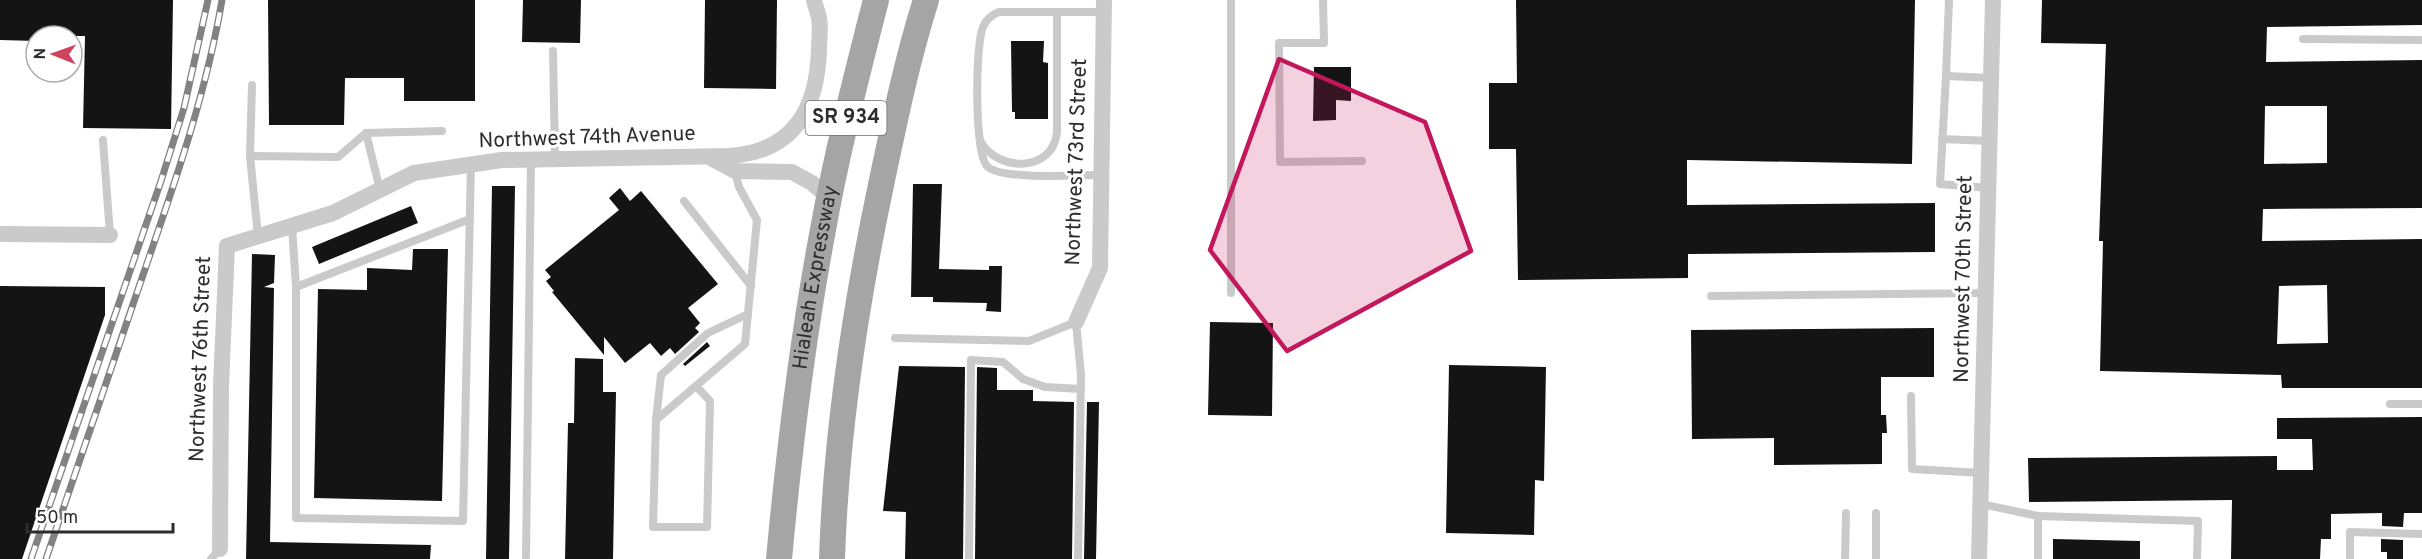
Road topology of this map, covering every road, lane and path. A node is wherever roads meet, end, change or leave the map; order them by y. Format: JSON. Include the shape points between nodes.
{"nodes":[{"id":1,"x":814,"y":0,"type":"edge"},
{"id":2,"x":826,"y":0,"type":"edge"},
{"id":3,"x":876,"y":0,"type":"edge"},
{"id":4,"x":926,"y":0,"type":"edge"},
{"id":5,"x":1231,"y":0,"type":"edge"},
{"id":6,"x":1323,"y":0,"type":"edge"},
{"id":7,"x":1949,"y":0,"type":"edge"},
{"id":8,"x":1993,"y":0,"type":"edge"},
{"id":9,"x":1104,"y":6,"type":"edge"},
{"id":10,"x":1057,"y":12,"type":"junction"},
{"id":11,"x":819,"y":18,"type":"junction"},
{"id":12,"x":2303,"y":39,"type":"dead end"},
{"id":13,"x":2422,"y":40,"type":"edge"},
{"id":14,"x":553,"y":51,"type":"dead end"},
{"id":15,"x":1946,"y":76,"type":"junction"},
{"id":16,"x":1992,"y":78,"type":"junction"},
{"id":17,"x":252,"y":85,"type":"dead end"},
{"id":18,"x":442,"y":131,"type":"dead end"},
{"id":19,"x":366,"y":133,"type":"junction"},
{"id":20,"x":979,"y":139,"type":"junction"},
{"id":21,"x":1942,"y":139,"type":"junction"},
{"id":22,"x":103,"y":140,"type":"dead end"},
{"id":23,"x":1990,"y":141,"type":"junction"},
{"id":24,"x":250,"y":156,"type":"junction"},
{"id":25,"x":708,"y":156,"type":"junction"},
{"id":26,"x":531,"y":158,"type":"junction"},
{"id":27,"x":555,"y":158,"type":"junction"},
{"id":28,"x":1362,"y":161,"type":"dead end"},
{"id":29,"x":471,"y":163,"type":"junction"},
{"id":30,"x":735,"y":171,"type":"junction"},
{"id":31,"x":1101,"y":175,"type":"junction"},
{"id":32,"x":1989,"y":188,"type":"junction"},
{"id":33,"x":380,"y":190,"type":"junction"},
{"id":34,"x":829,"y":198,"type":"junction"},
{"id":35,"x":684,"y":201,"type":"dead end"},
{"id":36,"x":333,"y":213,"type":"joint"},
{"id":37,"x":470,"y":219,"type":"junction"},
{"id":38,"x":292,"y":226,"type":"junction"},
{"id":39,"x":0,"y":234,"type":"edge"},
{"id":40,"x":110,"y":235,"type":"joint"},
{"id":41,"x":258,"y":236,"type":"junction"},
{"id":42,"x":751,"y":286,"type":"junction"},
{"id":43,"x":296,"y":287,"type":"junction"},
{"id":44,"x":1231,"y":293,"type":"dead end"},
{"id":45,"x":1987,"y":293,"type":"junction"},
{"id":46,"x":1711,"y":296,"type":"dead end"},
{"id":47,"x":748,"y":314,"type":"junction"},
{"id":48,"x":1076,"y":322,"type":"junction"},
{"id":49,"x":895,"y":338,"type":"dead end"},
{"id":50,"x":696,"y":386,"type":"junction"},
{"id":51,"x":1081,"y":389,"type":"junction"},
{"id":52,"x":1911,"y":396,"type":"dead end"},
{"id":53,"x":2390,"y":404,"type":"dead end"},
{"id":54,"x":2422,"y":404,"type":"edge"},
{"id":55,"x":656,"y":420,"type":"junction"},
{"id":56,"x":1982,"y":473,"type":"junction"},
{"id":57,"x":1981,"y":504,"type":"junction"},
{"id":58,"x":1846,"y":513,"type":"dead end"},
{"id":59,"x":1876,"y":513,"type":"dead end"},
{"id":60,"x":2038,"y":516,"type":"junction"},
{"id":61,"x":2422,"y":534,"type":"edge"},
{"id":62,"x":218,"y":556,"type":"edge"},
{"id":63,"x":526,"y":557,"type":"dead end"},
{"id":64,"x":778,"y":559,"type":"edge"},
{"id":65,"x":832,"y":559,"type":"edge"},
{"id":66,"x":969,"y":559,"type":"edge"},
{"id":67,"x":1078,"y":559,"type":"edge"},
{"id":68,"x":1845,"y":559,"type":"edge"},
{"id":69,"x":1876,"y":559,"type":"edge"},
{"id":70,"x":1979,"y":559,"type":"edge"},
{"id":71,"x":2038,"y":559,"type":"edge"},
{"id":72,"x":2197,"y":559,"type":"edge"},
{"id":73,"x":2350,"y":559,"type":"edge"}],
"edges":[{"from":1,"to":11,"type":"street"},
{"from":2,"to":11,"type":"street"},
{"from":3,"to":34,"type":"main road","name":"Hialeah Expressway","number":"SR 934"},
{"from":4,"to":65,"type":"main road","number":"SR 934","via":[[886,161],[862,288],[837,464]]},
{"from":5,"to":44,"type":"lane"},
{"from":6,"to":28,"type":"lane","via":[[1324,43],[1280,43],[1280,162]]},
{"from":7,"to":15,"type":"lane"},
{"from":8,"to":16,"type":"street","name":"Northwest 70th Street"},
{"from":9,"to":10,"type":"lane"},
{"from":9,"to":31,"type":"street","name":"Northwest 73rd Street"},
{"from":10,"to":20,"type":"lane","via":[[999,12],[983,27],[978,45]]},
{"from":10,"to":20,"type":"lane","via":[[1057,132],[1052,151],[1034,162],[1004,162],[988,152]]},
{"from":11,"to":25,"type":"street","name":"Northwest 74th Avenue","via":[[814,94],[794,128],[777,142],[755,152]]},
{"from":12,"to":13,"type":"lane"},
{"from":14,"to":27,"type":"lane"},
{"from":15,"to":16,"type":"lane"},
{"from":15,"to":21,"type":"lane"},
{"from":16,"to":23,"type":"street","name":"Northwest 70th Street"},
{"from":17,"to":24,"type":"lane"},
{"from":18,"to":19,"type":"lane"},
{"from":19,"to":24,"type":"lane","via":[[338,157]]},
{"from":19,"to":33,"type":"lane"},
{"from":20,"to":31,"type":"lane","via":[[987,167],[1006,175]]},
{"from":21,"to":23,"type":"lane"},
{"from":21,"to":32,"type":"lane","via":[[1940,184]]},
{"from":22,"to":40,"type":"lane"},
{"from":23,"to":32,"type":"street","name":"Northwest 70th Street"},
{"from":24,"to":41,"type":"lane"},
{"from":25,"to":27,"type":"street","name":"Northwest 74th Avenue"},
{"from":25,"to":30,"type":"street","name":"Northwest 74th Avenue"},
{"from":26,"to":27,"type":"street","name":"Northwest 74th Avenue"},
{"from":26,"to":29,"type":"street","name":"Northwest 74th Avenue"},
{"from":26,"to":63,"type":"lane"},
{"from":29,"to":33,"type":"street","name":"Northwest 74th Avenue","via":[[414,173]]},
{"from":29,"to":37,"type":"lane"},
{"from":30,"to":34,"type":"street","name":"Northwest 74th Avenue","via":[[792,172]]},
{"from":30,"to":42,"type":"lane","via":[[757,220]]},
{"from":31,"to":48,"type":"street","name":"Northwest 73rd Street","via":[[1100,268]]},
{"from":32,"to":45,"type":"street","name":"Northwest 70th Street"},
{"from":33,"to":36,"type":"street","name":"Northwest 74th Avenue"},
{"from":34,"to":64,"type":"main road","name":"Hialeah Expressway","number":"SR 934","via":[[801,370]]},
{"from":35,"to":42,"type":"lane"},
{"from":36,"to":38,"type":"street","name":"Northwest 76th Street"},
{"from":37,"to":43,"type":"lane"},
{"from":37,"to":43,"type":"lane","via":[[463,521],[296,518]]},
{"from":38,"to":41,"type":"street","name":"Northwest 76th Street"},
{"from":38,"to":43,"type":"lane"},
{"from":39,"to":40,"type":"street"},
{"from":41,"to":62,"type":"street","name":"Northwest 76th Street","via":[[227,246]]},
{"from":42,"to":47,"type":"lane"},
{"from":45,"to":46,"type":"lane"},
{"from":45,"to":56,"type":"street","name":"Northwest 70th Street"},
{"from":47,"to":50,"type":"lane","via":[[745,344]]},
{"from":47,"to":55,"type":"lane","via":[[708,333],[661,375]]},
{"from":48,"to":49,"type":"lane","via":[[1029,341]]},
{"from":48,"to":51,"type":"lane"},
{"from":50,"to":55,"type":"lane"},
{"from":50,"to":55,"type":"lane","via":[[710,401],[707,527],[653,527]]},
{"from":51,"to":66,"type":"lane","via":[[1045,387],[1023,379],[1003,362],[971,360]]},
{"from":51,"to":67,"type":"lane"},
{"from":52,"to":56,"type":"lane","via":[[1912,469]]},
{"from":53,"to":54,"type":"lane"},
{"from":56,"to":57,"type":"street","name":"Northwest 70th Street"},
{"from":57,"to":60,"type":"lane"},
{"from":57,"to":70,"type":"street","name":"Northwest 70th Street"},
{"from":58,"to":68,"type":"lane"},
{"from":59,"to":69,"type":"lane"},
{"from":60,"to":71,"type":"lane"},
{"from":60,"to":72,"type":"lane","via":[[2198,521]]},
{"from":61,"to":73,"type":"lane","via":[[2350,532]]}]}
